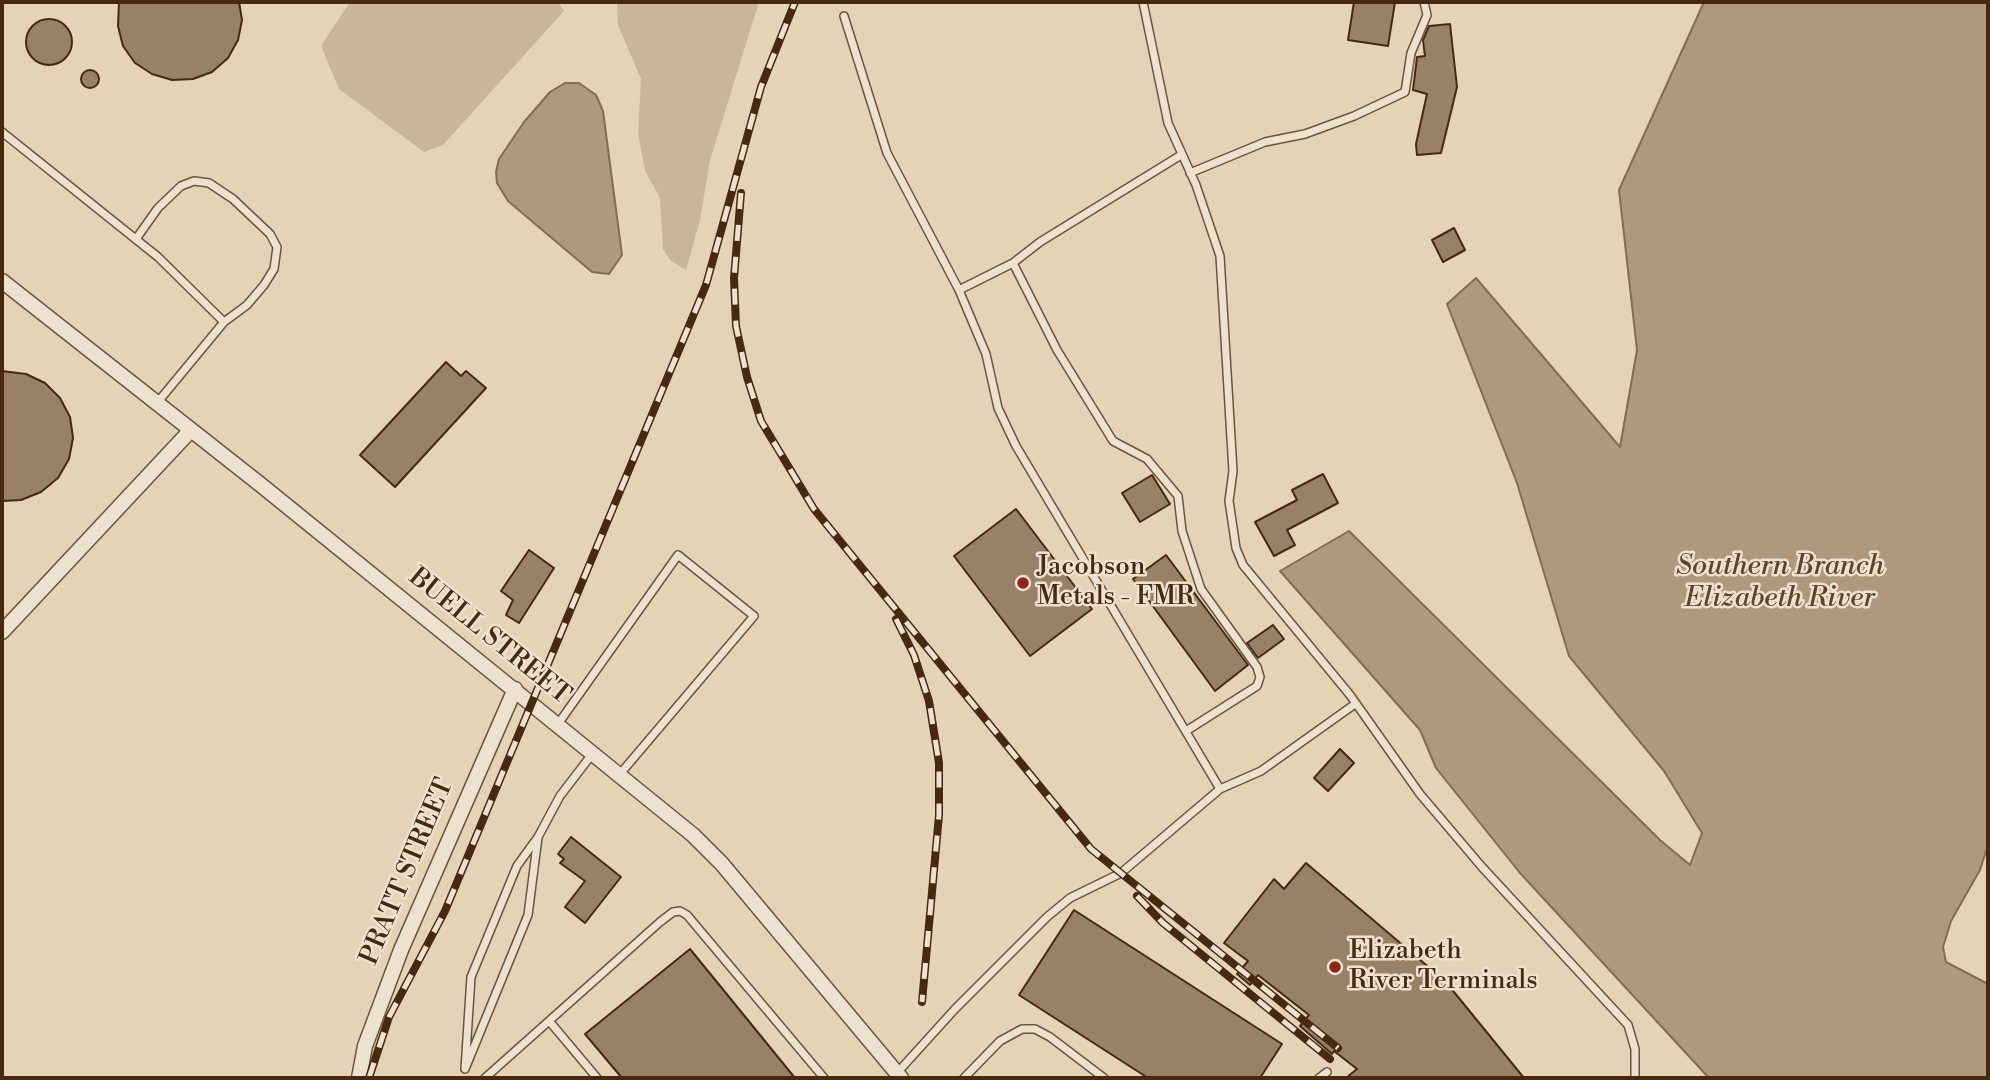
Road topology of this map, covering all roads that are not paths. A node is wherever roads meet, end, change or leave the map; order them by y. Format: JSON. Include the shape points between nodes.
{"nodes":[{"id":1,"x":1143,"y":2,"type":"edge"},
{"id":2,"x":1424,"y":2,"type":"edge"},
{"id":3,"x":844,"y":16,"type":"dead end"},
{"id":4,"x":2,"y":132,"type":"edge"},
{"id":5,"x":1181,"y":155,"type":"junction"},
{"id":6,"x":1190,"y":173,"type":"junction"},
{"id":7,"x":136,"y":239,"type":"junction"},
{"id":8,"x":1013,"y":263,"type":"junction"},
{"id":9,"x":2,"y":281,"type":"edge"},
{"id":10,"x":959,"y":290,"type":"junction"},
{"id":11,"x":224,"y":322,"type":"junction"},
{"id":12,"x":157,"y":403,"type":"junction"},
{"id":13,"x":191,"y":430,"type":"junction"},
{"id":14,"x":2,"y":632,"type":"edge"},
{"id":15,"x":515,"y":689,"type":"junction"},
{"id":16,"x":1355,"y":704,"type":"junction"},
{"id":17,"x":558,"y":724,"type":"junction"},
{"id":18,"x":1186,"y":731,"type":"junction"},
{"id":19,"x":593,"y":752,"type":"junction"},
{"id":20,"x":620,"y":774,"type":"junction"},
{"id":21,"x":1220,"y":789,"type":"junction"},
{"id":22,"x":538,"y":837,"type":"junction"},
{"id":23,"x":550,"y":1022,"type":"junction"},
{"id":24,"x":465,"y":1069,"type":"junction"},
{"id":25,"x":1327,"y":1072,"type":"dead end"},
{"id":26,"x":899,"y":1076,"type":"edge"},
{"id":27,"x":359,"y":1078,"type":"edge"},
{"id":28,"x":461,"y":1078,"type":"edge"},
{"id":29,"x":485,"y":1078,"type":"edge"},
{"id":30,"x":597,"y":1078,"type":"edge"},
{"id":31,"x":824,"y":1078,"type":"edge"},
{"id":32,"x":964,"y":1078,"type":"edge"},
{"id":33,"x":1104,"y":1078,"type":"edge"},
{"id":34,"x":1319,"y":1078,"type":"edge"},
{"id":35,"x":1635,"y":1078,"type":"edge"}],
"edges":[{"from":1,"to":5,"type":"lane","via":[[1161,98]]},
{"from":2,"to":6,"type":"lane","via":[[1427,15],[1411,53],[1405,92],[1354,116],[1305,134],[1265,142]]},
{"from":3,"to":10,"type":"lane","via":[[887,153]]},
{"from":4,"to":7,"type":"lane"},
{"from":5,"to":6,"type":"lane"},
{"from":5,"to":8,"type":"lane"},
{"from":6,"to":16,"type":"lane","via":[[1212,227],[1223,280],[1233,471],[1229,502],[1236,548],[1244,565]]},
{"from":7,"to":11,"type":"lane"},
{"from":7,"to":11,"type":"lane","via":[[181,186],[194,181],[209,183],[233,199],[270,234],[277,247],[274,269],[264,285]]},
{"from":8,"to":10,"type":"lane"},
{"from":8,"to":18,"type":"lane","via":[[1057,350],[1114,441],[1147,459],[1178,496],[1182,531],[1196,579],[1257,667],[1257,686]]},
{"from":9,"to":12,"type":"street","name":"BUELL STREET"},
{"from":10,"to":18,"type":"lane","via":[[986,354],[998,408],[1016,446]]},
{"from":11,"to":12,"type":"lane"},
{"from":12,"to":13,"type":"street","name":"BUELL STREET"},
{"from":13,"to":14,"type":"street"},
{"from":13,"to":15,"type":"street","name":"BUELL STREET"},
{"from":15,"to":17,"type":"street","name":"BUELL STREET"},
{"from":15,"to":27,"type":"street","name":"PRATT STREET","via":[[401,950]]},
{"from":16,"to":21,"type":"lane","via":[[1261,771]]},
{"from":16,"to":35,"type":"lane","via":[[1420,794],[1482,867],[1628,1025],[1635,1049]]},
{"from":17,"to":19,"type":"street","name":"BUELL STREET"},
{"from":17,"to":20,"type":"lane","via":[[678,555],[754,616]]},
{"from":18,"to":21,"type":"lane"},
{"from":19,"to":20,"type":"street","name":"BUELL STREET"},
{"from":19,"to":22,"type":"lane","via":[[560,796]]},
{"from":20,"to":26,"type":"street","name":"BUELL STREET","via":[[722,864]]},
{"from":21,"to":26,"type":"lane","via":[[1121,873],[1070,898],[1047,917],[954,1009]]},
{"from":22,"to":24,"type":"lane","via":[[527,915]]},
{"from":22,"to":24,"type":"lane","via":[[517,866],[471,977]]},
{"from":23,"to":29,"type":"lane"},
{"from":23,"to":30,"type":"lane"},
{"from":23,"to":31,"type":"lane","via":[[660,922],[680,911]]},
{"from":24,"to":28,"type":"lane"},
{"from":25,"to":34,"type":"lane"},
{"from":32,"to":33,"type":"lane","via":[[999,1041],[1022,1029],[1035,1029],[1050,1037]]}]}
